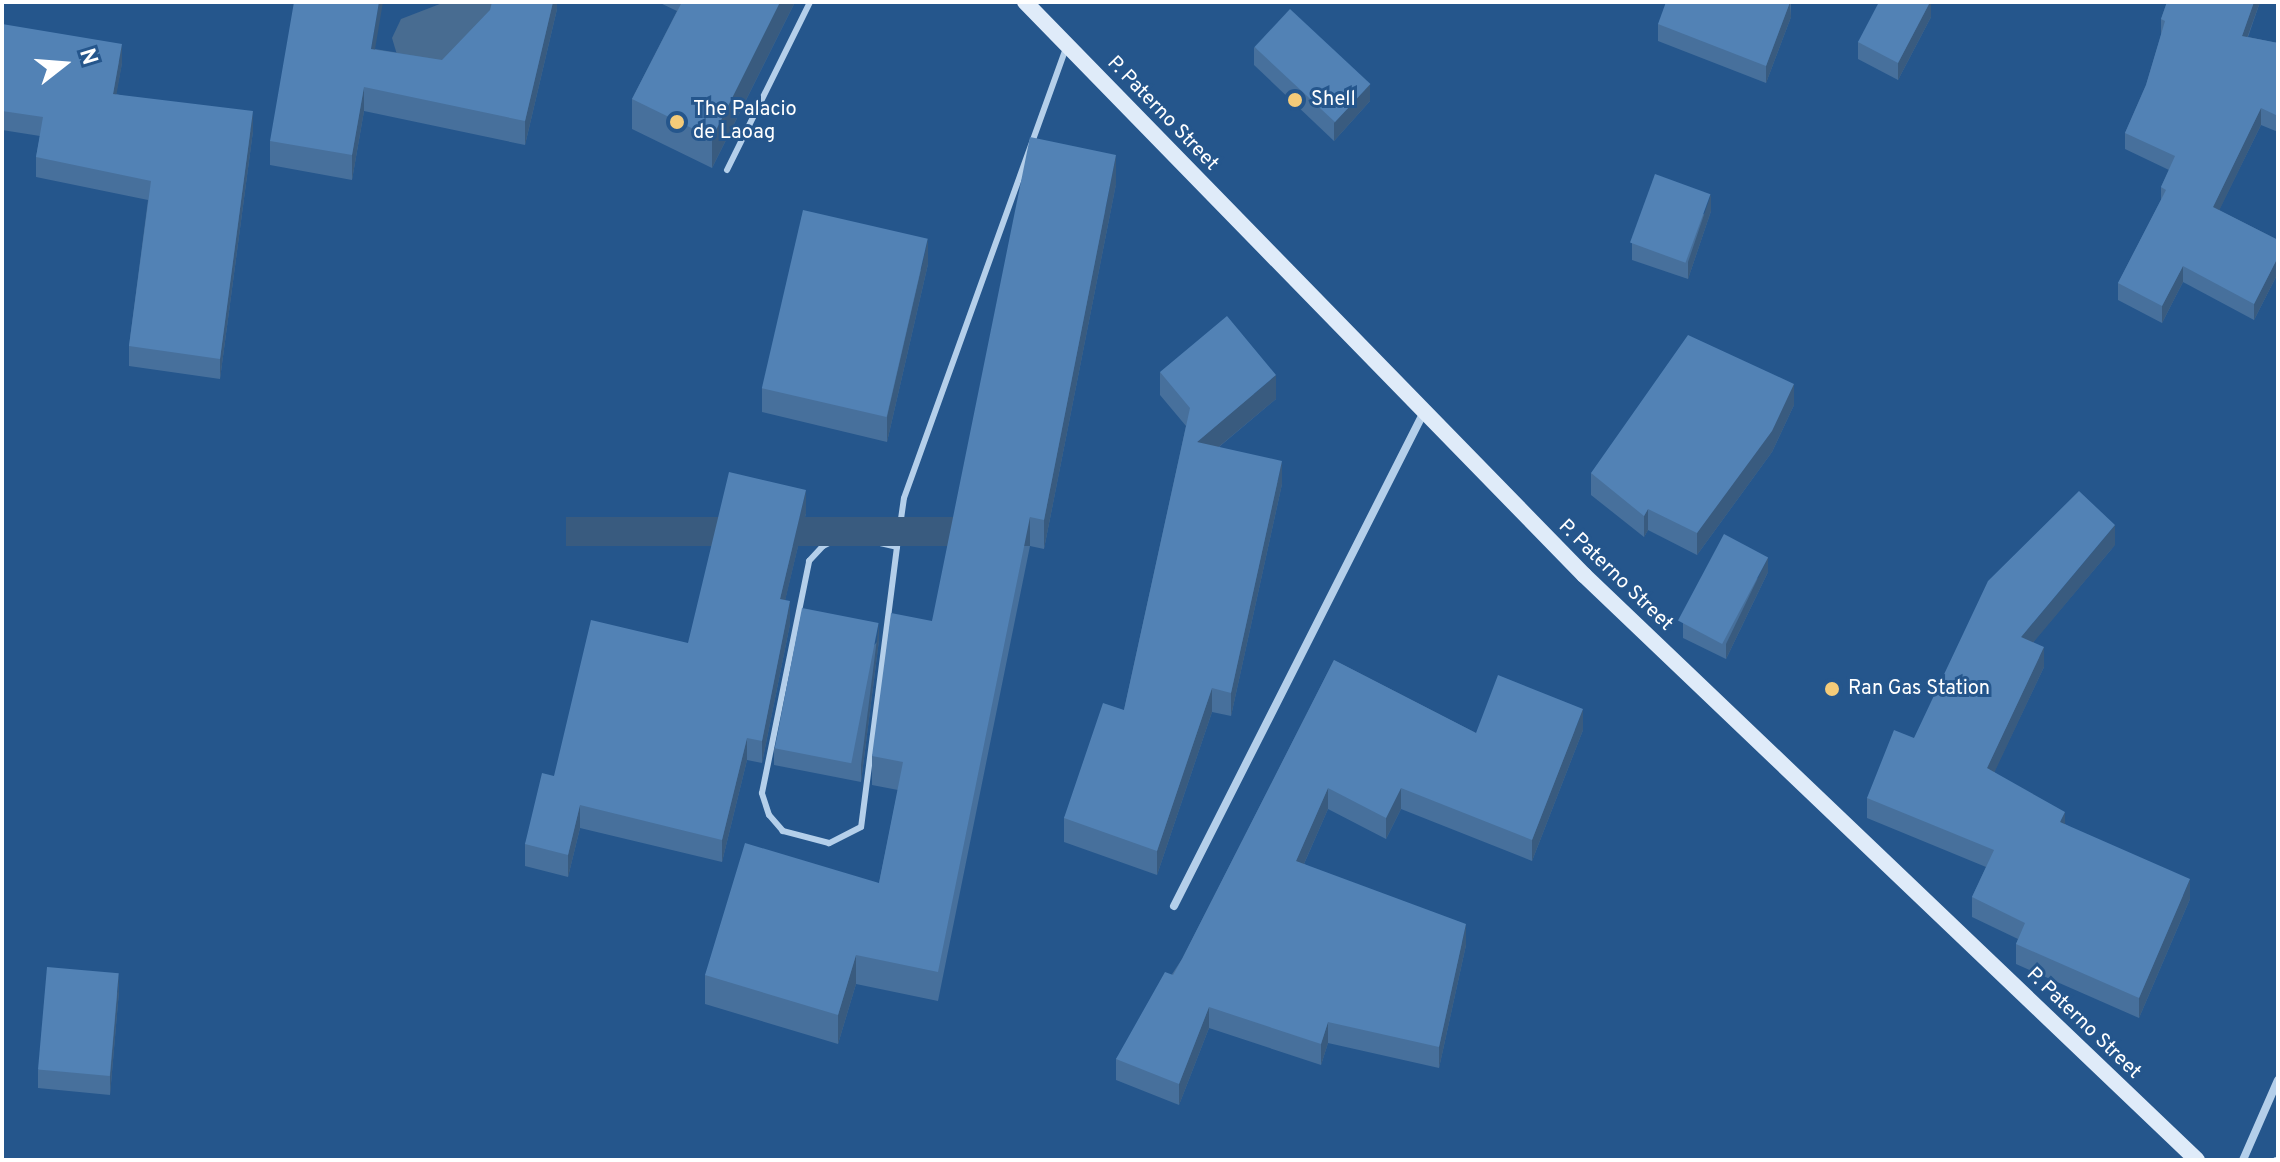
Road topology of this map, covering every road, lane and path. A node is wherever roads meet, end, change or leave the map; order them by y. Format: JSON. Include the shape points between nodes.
{"nodes":[{"id":1,"x":810,"y":2,"type":"edge"},
{"id":2,"x":1025,"y":2,"type":"edge"},
{"id":3,"x":1067,"y":45,"type":"junction"},
{"id":4,"x":727,"y":170,"type":"dead end"},
{"id":5,"x":1423,"y":414,"type":"junction"},
{"id":6,"x":897,"y":547,"type":"junction"},
{"id":7,"x":1174,"y":906,"type":"dead end"},
{"id":8,"x":2278,"y":1080,"type":"edge"},
{"id":9,"x":2197,"y":1160,"type":"edge"},
{"id":10,"x":2243,"y":1160,"type":"edge"}],
"edges":[{"from":1,"to":4,"type":"lane"},
{"from":2,"to":3,"type":"main road","name":"P. Paterno Street"},
{"from":3,"to":5,"type":"main road","name":"P. Paterno Street"},
{"from":3,"to":6,"type":"lane","via":[[904,498]]},
{"from":5,"to":7,"type":"street"},
{"from":5,"to":9,"type":"main road","name":"P. Paterno Street","via":[[1595,586]]},
{"from":6,"to":6,"type":"lane","via":[[861,827],[829,843],[783,831],[769,815],[762,793],[809,561],[845,535]]},
{"from":8,"to":10,"type":"street"}]}
